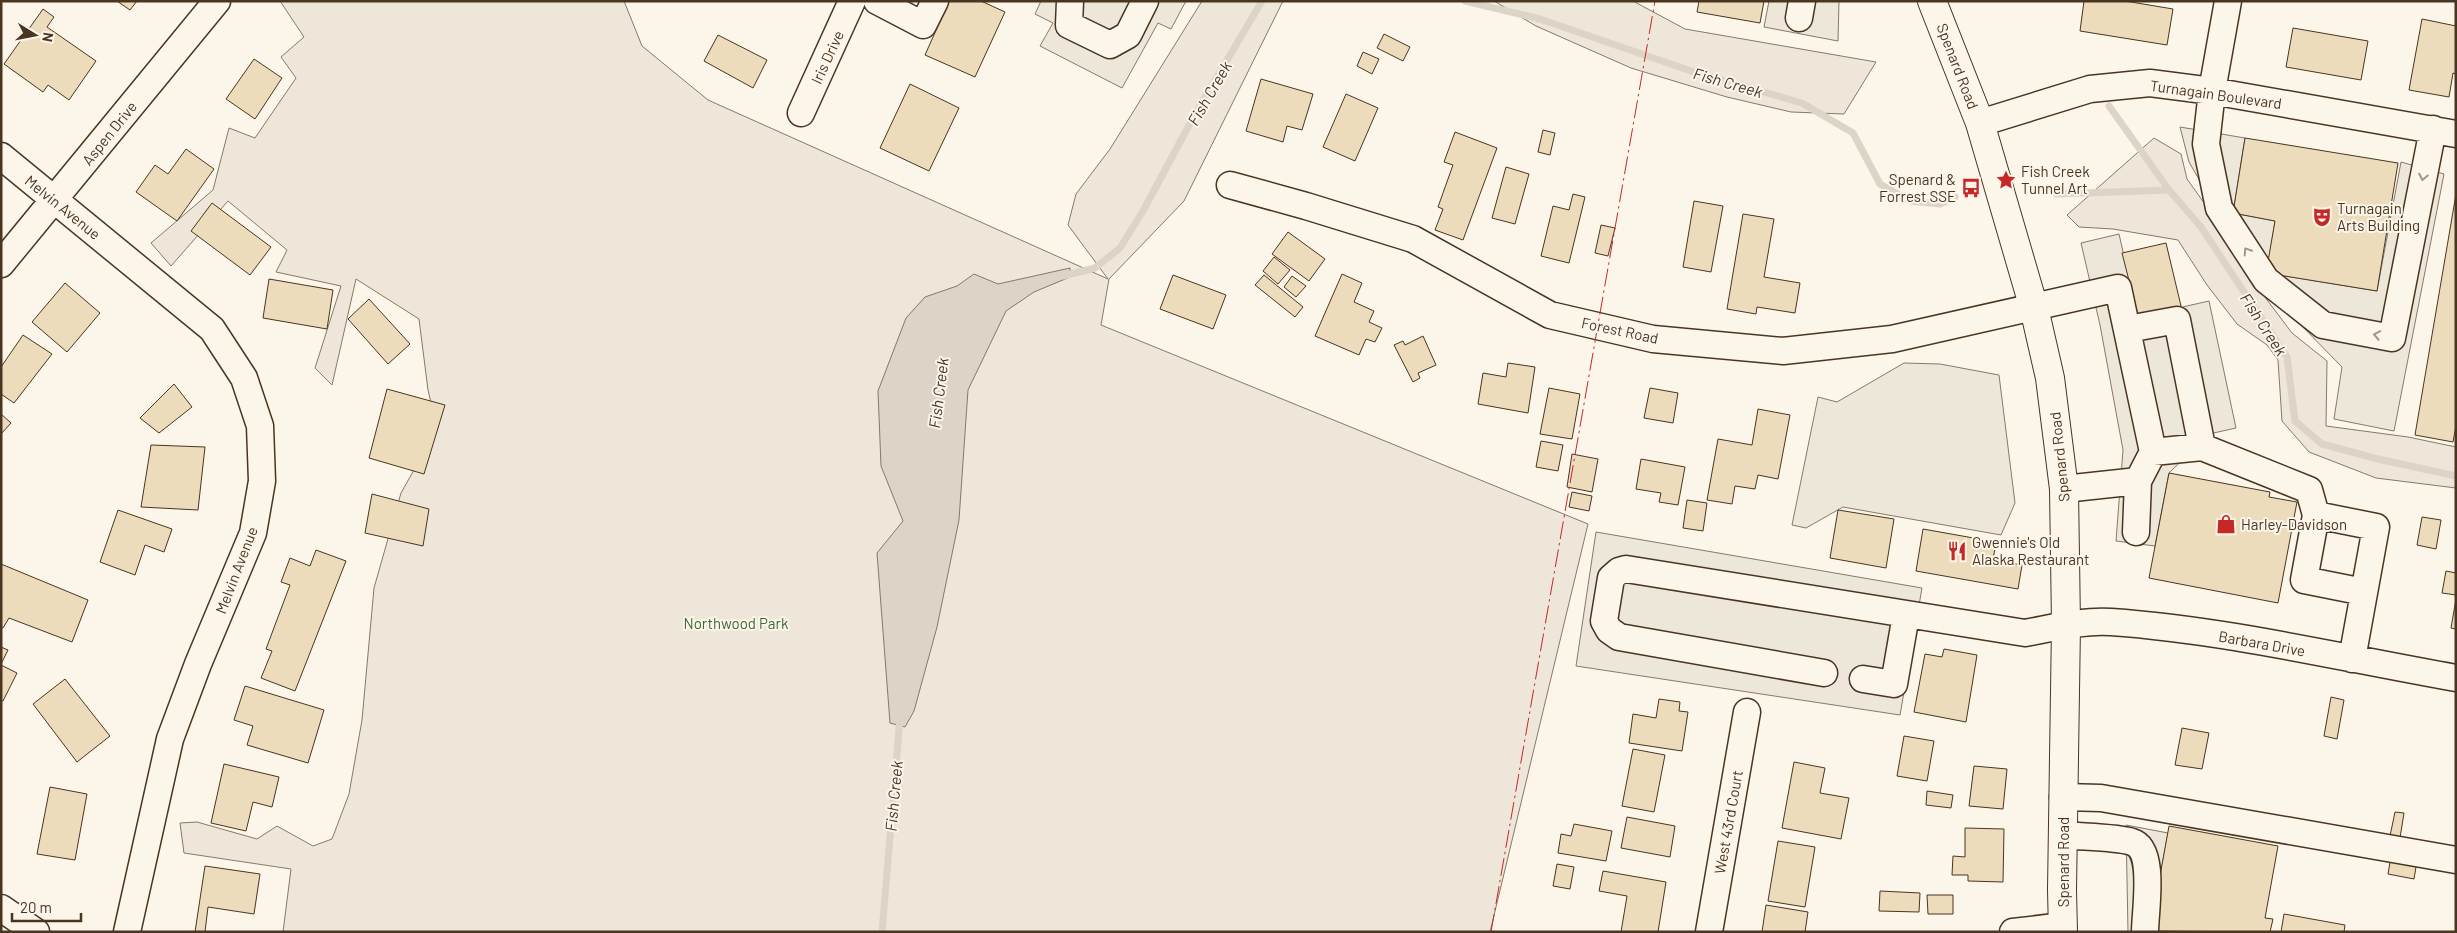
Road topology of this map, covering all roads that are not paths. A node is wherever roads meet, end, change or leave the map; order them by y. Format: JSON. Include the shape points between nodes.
{"nodes":[{"id":1,"x":218,"y":1,"type":"edge"},
{"id":2,"x":852,"y":1,"type":"edge"},
{"id":3,"x":877,"y":1,"type":"edge"},
{"id":4,"x":935,"y":1,"type":"edge"},
{"id":5,"x":1070,"y":1,"type":"edge"},
{"id":6,"x":1145,"y":1,"type":"edge"},
{"id":7,"x":1932,"y":1,"type":"edge"},
{"id":8,"x":2228,"y":1,"type":"edge"},
{"id":9,"x":2212,"y":91,"type":"junction"},
{"id":10,"x":801,"y":113,"type":"dead end"},
{"id":11,"x":1980,"y":123,"type":"junction"},
{"id":12,"x":2444,"y":132,"type":"edge"},
{"id":13,"x":1,"y":156,"type":"edge"},
{"id":14,"x":1230,"y":186,"type":"dead end"},
{"id":15,"x":54,"y":200,"type":"junction"},
{"id":16,"x":1,"y":264,"type":"edge"},
{"id":17,"x":2034,"y":308,"type":"junction"},
{"id":18,"x":2128,"y":330,"type":"junction"},
{"id":19,"x":2202,"y":448,"type":"junction"},
{"id":20,"x":2153,"y":452,"type":"junction"},
{"id":21,"x":2138,"y":481,"type":"junction"},
{"id":22,"x":2064,"y":490,"type":"junction"},
{"id":23,"x":2316,"y":515,"type":"junction"},
{"id":24,"x":2136,"y":532,"type":"dead end"},
{"id":25,"x":2364,"y":592,"type":"junction"},
{"id":26,"x":1906,"y":614,"type":"junction"},
{"id":27,"x":2066,"y":625,"type":"junction"},
{"id":28,"x":2352,"y":659,"type":"junction"},
{"id":29,"x":1824,"y":673,"type":"dead end"},
{"id":30,"x":2456,"y":678,"type":"edge"},
{"id":31,"x":1863,"y":679,"type":"dead end"},
{"id":32,"x":1747,"y":712,"type":"dead end"},
{"id":33,"x":2063,"y":797,"type":"junction"},
{"id":34,"x":2062,"y":835,"type":"junction"},
{"id":35,"x":2456,"y":860,"type":"edge"},
{"id":36,"x":1,"y":908,"type":"edge"},
{"id":37,"x":2063,"y":929,"type":"edge"},
{"id":38,"x":36,"y":932,"type":"edge"},
{"id":39,"x":127,"y":932,"type":"edge"},
{"id":40,"x":1710,"y":932,"type":"edge"},
{"id":41,"x":2013,"y":932,"type":"edge"},
{"id":42,"x":2144,"y":932,"type":"edge"}],
"edges":[{"from":1,"to":15,"type":"street","name":"Aspen Drive"},
{"from":2,"to":10,"type":"street","name":"Iris Drive"},
{"from":3,"to":4,"type":"street","via":[[923,25]]},
{"from":5,"to":6,"type":"street","via":[[1069,24],[1110,45],[1128,35]]},
{"from":7,"to":11,"type":"main road","name":"Spenard Road"},
{"from":8,"to":9,"type":"street"},
{"from":9,"to":11,"type":"street","name":"Turnagain Boulevard","via":[[2150,83],[2090,89]]},
{"from":9,"to":12,"type":"street","name":"Turnagain Boulevard"},
{"from":12,"to":9,"type":"street","one_way":true,"via":[[2392,338],[2323,325],[2266,280],[2219,208],[2206,144]]},
{"from":11,"to":17,"type":"main road","name":"Spenard Road"},
{"from":13,"to":15,"type":"street","name":"Melvin Avenue"},
{"from":14,"to":17,"type":"street","name":"Forest Road","via":[[1413,239],[1550,315],[1653,339],[1783,351],[1892,339]]},
{"from":15,"to":16,"type":"street","name":"Aspen Drive"},
{"from":15,"to":39,"type":"street","name":"Melvin Avenue","via":[[212,329],[244,378],[260,426],[262,481],[253,533],[170,739]]},
{"from":17,"to":18,"type":"street","name":"Forest Road","via":[[2118,288]]},
{"from":17,"to":22,"type":"main road","name":"Spenard Road","via":[[2050,378]]},
{"from":18,"to":19,"type":"street","via":[[2177,320]]},
{"from":18,"to":20,"type":"street"},
{"from":19,"to":20,"type":"street"},
{"from":19,"to":23,"type":"street","via":[[2309,490]]},
{"from":20,"to":21,"type":"street"},
{"from":21,"to":22,"type":"street"},
{"from":21,"to":24,"type":"street"},
{"from":22,"to":27,"type":"main road","name":"Spenard Road"},
{"from":23,"to":25,"type":"street","via":[[2376,527]]},
{"from":23,"to":25,"type":"street","via":[[2304,580]]},
{"from":25,"to":28,"type":"street"},
{"from":26,"to":27,"type":"street","name":"Barbara Drive","via":[[2025,633]]},
{"from":26,"to":29,"type":"street","name":"Barbara Drive","via":[[1626,569],[1612,578],[1604,621],[1609,630],[1619,637]]},
{"from":26,"to":31,"type":"street","via":[[1894,684]]},
{"from":27,"to":28,"type":"street","name":"Barbara Drive","via":[[2110,622],[2204,632]]},
{"from":27,"to":33,"type":"main road","name":"Spenard Road"},
{"from":28,"to":30,"type":"street","name":"Barbara Drive"},
{"from":32,"to":40,"type":"street","name":"West 43rd Court"},
{"from":33,"to":34,"type":"main road","name":"Spenard Road"},
{"from":33,"to":35,"type":"street","via":[[2101,798]]},
{"from":34,"to":37,"type":"main road","name":"Spenard Road"},
{"from":34,"to":42,"type":"street","via":[[2133,842],[2143,850],[2147,862]]},
{"from":36,"to":38,"type":"street"},
{"from":37,"to":41,"type":"street"}]}
